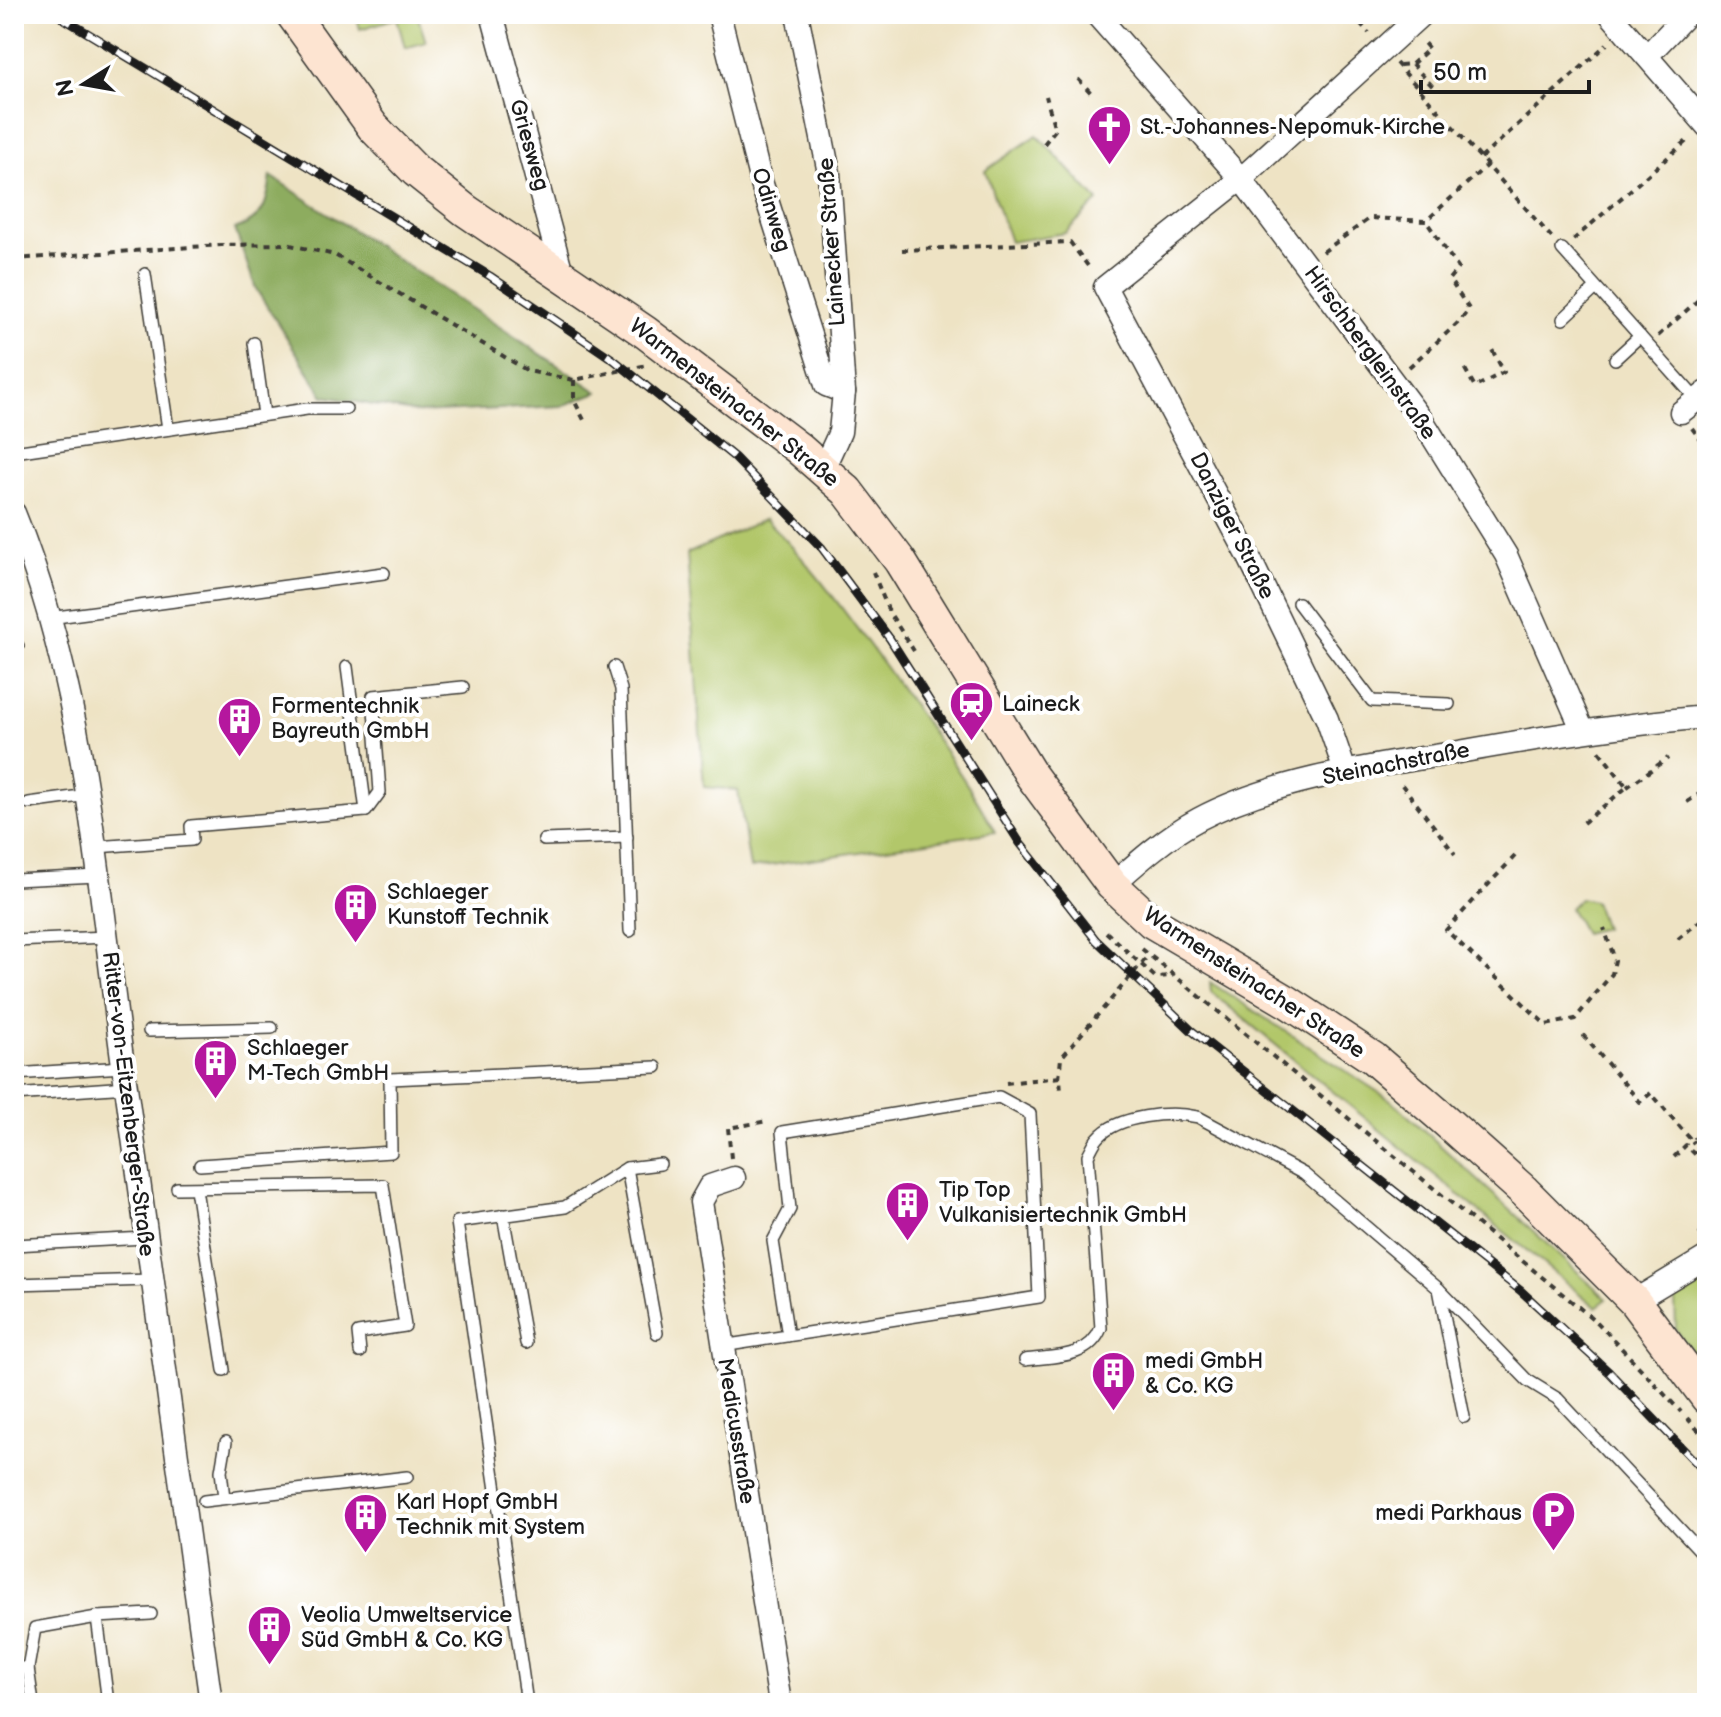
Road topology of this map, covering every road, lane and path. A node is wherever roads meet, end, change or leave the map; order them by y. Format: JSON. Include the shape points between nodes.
{"nodes":[{"id":1,"x":292,"y":14,"type":"edge"},
{"id":2,"x":492,"y":14,"type":"edge"},
{"id":3,"x":719,"y":14,"type":"edge"},
{"id":4,"x":797,"y":14,"type":"edge"},
{"id":5,"x":1096,"y":14,"type":"edge"},
{"id":6,"x":1422,"y":14,"type":"edge"},
{"id":7,"x":1687,"y":14,"type":"edge"},
{"id":8,"x":1617,"y":21,"type":"edge"},
{"id":9,"x":1383,"y":48,"type":"junction"},
{"id":10,"x":1647,"y":56,"type":"junction"},
{"id":11,"x":1412,"y":64,"type":"dead end"},
{"id":12,"x":1078,"y":79,"type":"dead end"},
{"id":13,"x":1436,"y":90,"type":"dead end"},
{"id":14,"x":1046,"y":96,"type":"dead end"},
{"id":15,"x":1094,"y":96,"type":"dead end"},
{"id":16,"x":1706,"y":125,"type":"edge"},
{"id":17,"x":1044,"y":144,"type":"dead end"},
{"id":18,"x":1481,"y":158,"type":"junction"},
{"id":19,"x":1487,"y":165,"type":"junction"},
{"id":20,"x":1241,"y":179,"type":"junction"},
{"id":21,"x":1426,"y":221,"type":"junction"},
{"id":22,"x":1562,"y":249,"type":"junction"},
{"id":23,"x":902,"y":250,"type":"dead end"},
{"id":24,"x":14,"y":259,"type":"edge"},
{"id":25,"x":1305,"y":265,"type":"junction"},
{"id":26,"x":145,"y":274,"type":"dead end"},
{"id":27,"x":563,"y":277,"type":"junction"},
{"id":28,"x":1105,"y":287,"type":"junction"},
{"id":29,"x":1596,"y":288,"type":"junction"},
{"id":30,"x":1707,"y":292,"type":"edge"},
{"id":31,"x":1563,"y":319,"type":"dead end"},
{"id":32,"x":1644,"y":340,"type":"junction"},
{"id":33,"x":254,"y":343,"type":"dead end"},
{"id":34,"x":1490,"y":346,"type":"dead end"},
{"id":35,"x":676,"y":355,"type":"junction"},
{"id":36,"x":1615,"y":359,"type":"dead end"},
{"id":37,"x":1465,"y":369,"type":"dead end"},
{"id":38,"x":574,"y":380,"type":"junction"},
{"id":39,"x":1392,"y":382,"type":"junction"},
{"id":40,"x":844,"y":392,"type":"junction"},
{"id":41,"x":1695,"y":401,"type":"edge"},
{"id":42,"x":346,"y":409,"type":"dead end"},
{"id":43,"x":264,"y":415,"type":"junction"},
{"id":44,"x":585,"y":422,"type":"dead end"},
{"id":45,"x":168,"y":429,"type":"junction"},
{"id":46,"x":14,"y":452,"type":"edge"},
{"id":47,"x":823,"y":469,"type":"junction"},
{"id":48,"x":14,"y":513,"type":"edge"},
{"id":49,"x":874,"y":562,"type":"dead end"},
{"id":50,"x":384,"y":573,"type":"dead end"},
{"id":51,"x":1298,"y":603,"type":"dead end"},
{"id":52,"x":49,"y":618,"type":"junction"},
{"id":53,"x":914,"y":651,"type":"dead end"},
{"id":54,"x":347,"y":667,"type":"dead end"},
{"id":55,"x":614,"y":667,"type":"dead end"},
{"id":56,"x":463,"y":687,"type":"dead end"},
{"id":57,"x":1449,"y":704,"type":"dead end"},
{"id":58,"x":1705,"y":722,"type":"edge"},
{"id":59,"x":1583,"y":731,"type":"junction"},
{"id":60,"x":1668,"y":758,"type":"dead end"},
{"id":61,"x":1386,"y":764,"type":"junction"},
{"id":62,"x":1345,"y":771,"type":"junction"},
{"id":63,"x":1627,"y":787,"type":"junction"},
{"id":64,"x":1707,"y":789,"type":"edge"},
{"id":65,"x":89,"y":795,"type":"junction"},
{"id":66,"x":1687,"y":802,"type":"dead end"},
{"id":67,"x":29,"y":803,"type":"dead end"},
{"id":68,"x":366,"y":811,"type":"junction"},
{"id":69,"x":1583,"y":823,"type":"dead end"},
{"id":70,"x":627,"y":837,"type":"junction"},
{"id":71,"x":544,"y":840,"type":"dead end"},
{"id":72,"x":96,"y":847,"type":"junction"},
{"id":73,"x":1455,"y":854,"type":"dead end"},
{"id":74,"x":1515,"y":856,"type":"dead end"},
{"id":75,"x":98,"y":876,"type":"junction"},
{"id":76,"x":14,"y":880,"type":"edge"},
{"id":77,"x":1112,"y":885,"type":"junction"},
{"id":78,"x":1707,"y":915,"type":"edge"},
{"id":79,"x":1604,"y":928,"type":"dead end"},
{"id":80,"x":630,"y":931,"type":"dead end"},
{"id":81,"x":1106,"y":932,"type":"dead end"},
{"id":82,"x":107,"y":937,"type":"junction"},
{"id":83,"x":1678,"y":939,"type":"dead end"},
{"id":84,"x":14,"y":941,"type":"edge"},
{"id":85,"x":1139,"y":946,"type":"dead end"},
{"id":86,"x":1148,"y":956,"type":"junction"},
{"id":87,"x":1139,"y":966,"type":"junction"},
{"id":88,"x":1173,"y":976,"type":"junction"},
{"id":89,"x":272,"y":1028,"type":"dead end"},
{"id":90,"x":149,"y":1031,"type":"dead end"},
{"id":91,"x":1583,"y":1035,"type":"dead end"},
{"id":92,"x":656,"y":1067,"type":"dead end"},
{"id":93,"x":14,"y":1074,"type":"edge"},
{"id":94,"x":125,"y":1077,"type":"junction"},
{"id":95,"x":1059,"y":1078,"type":"dead end"},
{"id":96,"x":14,"y":1095,"type":"edge"},
{"id":97,"x":1692,"y":1141,"type":"junction"},
{"id":98,"x":1707,"y":1146,"type":"edge"},
{"id":99,"x":1674,"y":1157,"type":"dead end"},
{"id":100,"x":660,"y":1164,"type":"dead end"},
{"id":101,"x":200,"y":1165,"type":"dead end"},
{"id":102,"x":627,"y":1168,"type":"junction"},
{"id":103,"x":734,"y":1178,"type":"dead end"},
{"id":104,"x":177,"y":1188,"type":"dead end"},
{"id":105,"x":196,"y":1189,"type":"junction"},
{"id":106,"x":503,"y":1215,"type":"junction"},
{"id":107,"x":1707,"y":1229,"type":"edge"},
{"id":108,"x":1699,"y":1235,"type":"dead end"},
{"id":109,"x":145,"y":1238,"type":"junction"},
{"id":110,"x":14,"y":1245,"type":"edge"},
{"id":111,"x":1707,"y":1257,"type":"edge"},
{"id":112,"x":151,"y":1280,"type":"junction"},
{"id":113,"x":14,"y":1284,"type":"edge"},
{"id":114,"x":1439,"y":1289,"type":"junction"},
{"id":115,"x":1634,"y":1301,"type":"junction"},
{"id":116,"x":657,"y":1333,"type":"dead end"},
{"id":117,"x":788,"y":1336,"type":"junction"},
{"id":118,"x":526,"y":1343,"type":"dead end"},
{"id":119,"x":722,"y":1346,"type":"junction"},
{"id":120,"x":360,"y":1352,"type":"dead end"},
{"id":121,"x":1025,"y":1360,"type":"dead end"},
{"id":122,"x":224,"y":1370,"type":"dead end"},
{"id":123,"x":1707,"y":1398,"type":"edge"},
{"id":124,"x":1464,"y":1417,"type":"dead end"},
{"id":125,"x":1707,"y":1440,"type":"edge"},
{"id":126,"x":226,"y":1442,"type":"dead end"},
{"id":127,"x":407,"y":1477,"type":"dead end"},
{"id":128,"x":224,"y":1498,"type":"junction"},
{"id":129,"x":204,"y":1501,"type":"dead end"},
{"id":130,"x":1707,"y":1558,"type":"edge"},
{"id":131,"x":151,"y":1614,"type":"dead end"},
{"id":132,"x":97,"y":1617,"type":"junction"},
{"id":133,"x":14,"y":1668,"type":"edge"},
{"id":134,"x":28,"y":1668,"type":"junction"},
{"id":135,"x":33,"y":1703,"type":"edge"},
{"id":136,"x":108,"y":1703,"type":"edge"},
{"id":137,"x":211,"y":1703,"type":"edge"},
{"id":138,"x":527,"y":1703,"type":"edge"},
{"id":139,"x":780,"y":1703,"type":"edge"}],
"edges":[{"from":1,"to":27,"type":"street","name":"Warmensteinacher Straße","via":[[373,127],[416,171]]},
{"from":2,"to":27,"type":"street","name":"Griesweg"},
{"from":3,"to":40,"type":"street","name":"Odinweg","via":[[760,178],[826,385]]},
{"from":4,"to":40,"type":"street","name":"Lainecker Straße","via":[[829,173]]},
{"from":5,"to":20,"type":"street","name":"Hirschbergleinstraße"},
{"from":6,"to":9,"type":"street"},
{"from":7,"to":10,"type":"street"},
{"from":8,"to":10,"type":"street"},
{"from":8,"to":18,"type":"path"},
{"from":9,"to":18,"type":"path"},
{"from":9,"to":20,"type":"street"},
{"from":10,"to":16,"type":"street"},
{"from":11,"to":13,"type":"path"},
{"from":12,"to":15,"type":"path"},
{"from":14,"to":17,"type":"path","via":[[1055,130]]},
{"from":16,"to":22,"type":"path"},
{"from":18,"to":19,"type":"path"},
{"from":19,"to":21,"type":"path"},
{"from":19,"to":22,"type":"path"},
{"from":20,"to":25,"type":"street","name":"Hirschbergleinstraße"},
{"from":20,"to":28,"type":"street"},
{"from":21,"to":25,"type":"path","via":[[1370,218]]},
{"from":21,"to":39,"type":"path","via":[[1458,268],[1449,279],[1469,309]]},
{"from":22,"to":29,"type":"lane"},
{"from":23,"to":28,"type":"path","via":[[1070,242]]},
{"from":24,"to":38,"type":"path","via":[[286,244],[335,255],[528,371]]},
{"from":25,"to":39,"type":"street","name":"Hirschbergleinstraße"},
{"from":26,"to":45,"type":"lane"},
{"from":27,"to":35,"type":"street","name":"Warmensteinacher Straße"},
{"from":28,"to":62,"type":"street","name":"Danziger Straße","via":[[1248,555],[1327,719]]},
{"from":29,"to":31,"type":"lane"},
{"from":29,"to":32,"type":"lane"},
{"from":30,"to":32,"type":"path"},
{"from":32,"to":36,"type":"lane"},
{"from":32,"to":41,"type":"lane"},
{"from":33,"to":43,"type":"lane"},
{"from":34,"to":37,"type":"path","via":[[1504,372],[1475,387]]},
{"from":35,"to":38,"type":"path"},
{"from":35,"to":47,"type":"street","name":"Warmensteinacher Straße"},
{"from":38,"to":44,"type":"path","via":[[574,400]]},
{"from":39,"to":59,"type":"street","name":"Hirschbergleinstraße","via":[[1490,524]]},
{"from":40,"to":47,"type":"street","name":"Lainecker Straße","via":[[840,432]]},
{"from":42,"to":43,"type":"lane"},
{"from":43,"to":45,"type":"lane"},
{"from":45,"to":46,"type":"lane"},
{"from":47,"to":77,"type":"street","name":"Warmensteinacher Straße","via":[[847,491],[900,561],[1031,775]]},
{"from":48,"to":52,"type":"street","name":"Ritter-von-Eitzenberger-Straße","via":[[25,560]]},
{"from":49,"to":53,"type":"path","via":[[880,593]]},
{"from":50,"to":52,"type":"lane"},
{"from":51,"to":57,"type":"lane","via":[[1372,701]]},
{"from":52,"to":65,"type":"street","name":"Ritter-von-Eitzenberger-Straße","via":[[68,682]]},
{"from":54,"to":68,"type":"lane"},
{"from":55,"to":70,"type":"lane","via":[[621,689]]},
{"from":56,"to":68,"type":"lane","via":[[373,696],[380,792]]},
{"from":58,"to":59,"type":"street","name":"Steinachstraße"},
{"from":59,"to":61,"type":"street","name":"Steinachstraße"},
{"from":59,"to":63,"type":"path"},
{"from":60,"to":63,"type":"path"},
{"from":61,"to":62,"type":"street","name":"Steinachstraße"},
{"from":61,"to":73,"type":"path"},
{"from":62,"to":77,"type":"street","name":"Steinachstraße","via":[[1199,819],[1154,848]]},
{"from":63,"to":69,"type":"path"},
{"from":64,"to":66,"type":"path"},
{"from":65,"to":67,"type":"lane"},
{"from":65,"to":72,"type":"street","name":"Ritter-von-Eitzenberger-Straße"},
{"from":68,"to":72,"type":"lane","via":[[191,826],[192,840]]},
{"from":70,"to":71,"type":"lane"},
{"from":70,"to":80,"type":"lane"},
{"from":72,"to":75,"type":"street","name":"Ritter-von-Eitzenberger-Straße"},
{"from":74,"to":79,"type":"path","via":[[1446,930],[1546,1025],[1575,1019],[1612,974],[1615,960]]},
{"from":75,"to":76,"type":"lane"},
{"from":75,"to":82,"type":"street","name":"Ritter-von-Eitzenberger-Straße"},
{"from":77,"to":115,"type":"street","name":"Warmensteinacher Straße","via":[[1152,922],[1373,1058],[1524,1191]]},
{"from":78,"to":83,"type":"path"},
{"from":81,"to":87,"type":"path"},
{"from":82,"to":84,"type":"lane"},
{"from":82,"to":94,"type":"street","name":"Ritter-von-Eitzenberger-Straße"},
{"from":85,"to":86,"type":"path"},
{"from":86,"to":87,"type":"path"},
{"from":86,"to":88,"type":"path"},
{"from":87,"to":88,"type":"path","via":[[1155,977]]},
{"from":87,"to":95,"type":"path","via":[[1061,1058]]},
{"from":88,"to":125,"type":"path","via":[[1598,1323]]},
{"from":89,"to":90,"type":"lane"},
{"from":91,"to":97,"type":"path","via":[[1640,1102],[1651,1093]]},
{"from":92,"to":101,"type":"lane","via":[[390,1079],[391,1152]]},
{"from":93,"to":94,"type":"lane"},
{"from":94,"to":96,"type":"lane"},
{"from":94,"to":109,"type":"street","name":"Ritter-von-Eitzenberger-Straße"},
{"from":97,"to":98,"type":"path","via":[[1698,1136]]},
{"from":97,"to":99,"type":"path","via":[[1701,1151],[1696,1155],[1686,1145]]},
{"from":100,"to":102,"type":"lane"},
{"from":102,"to":106,"type":"lane","via":[[565,1207]]},
{"from":102,"to":116,"type":"lane"},
{"from":103,"to":119,"type":"street","name":"Medicusstraße","via":[[710,1186],[701,1202]]},
{"from":104,"to":105,"type":"lane"},
{"from":105,"to":120,"type":"lane","via":[[383,1185],[405,1326],[358,1333]]},
{"from":105,"to":122,"type":"lane"},
{"from":106,"to":118,"type":"lane"},
{"from":106,"to":138,"type":"lane","via":[[457,1222]]},
{"from":107,"to":108,"type":"path"},
{"from":109,"to":110,"type":"lane"},
{"from":109,"to":112,"type":"street","name":"Ritter-von-Eitzenberger-Straße"},
{"from":111,"to":115,"type":"street"},
{"from":112,"to":113,"type":"lane"},
{"from":112,"to":137,"type":"street","name":"Ritter-von-Eitzenberger-Straße"},
{"from":114,"to":121,"type":"lane","via":[[1304,1174],[1198,1117],[1182,1114],[1116,1124],[1088,1155],[1101,1328],[1085,1351]]},
{"from":114,"to":124,"type":"lane"},
{"from":114,"to":130,"type":"lane","via":[[1527,1380],[1558,1399]]},
{"from":115,"to":123,"type":"street","name":"Warmensteinacher Straße"},
{"from":117,"to":117,"type":"lane","via":[[1039,1297],[1030,1114],[999,1097],[782,1132],[790,1209],[773,1241]]},
{"from":117,"to":119,"type":"lane"},
{"from":119,"to":139,"type":"street","name":"Medicusstraße"},
{"from":126,"to":128,"type":"lane"},
{"from":127,"to":128,"type":"lane"},
{"from":128,"to":129,"type":"lane"},
{"from":131,"to":132,"type":"lane"},
{"from":132,"to":134,"type":"lane","via":[[35,1628]]},
{"from":132,"to":136,"type":"lane"},
{"from":133,"to":134,"type":"lane"},
{"from":134,"to":135,"type":"lane"}]}
